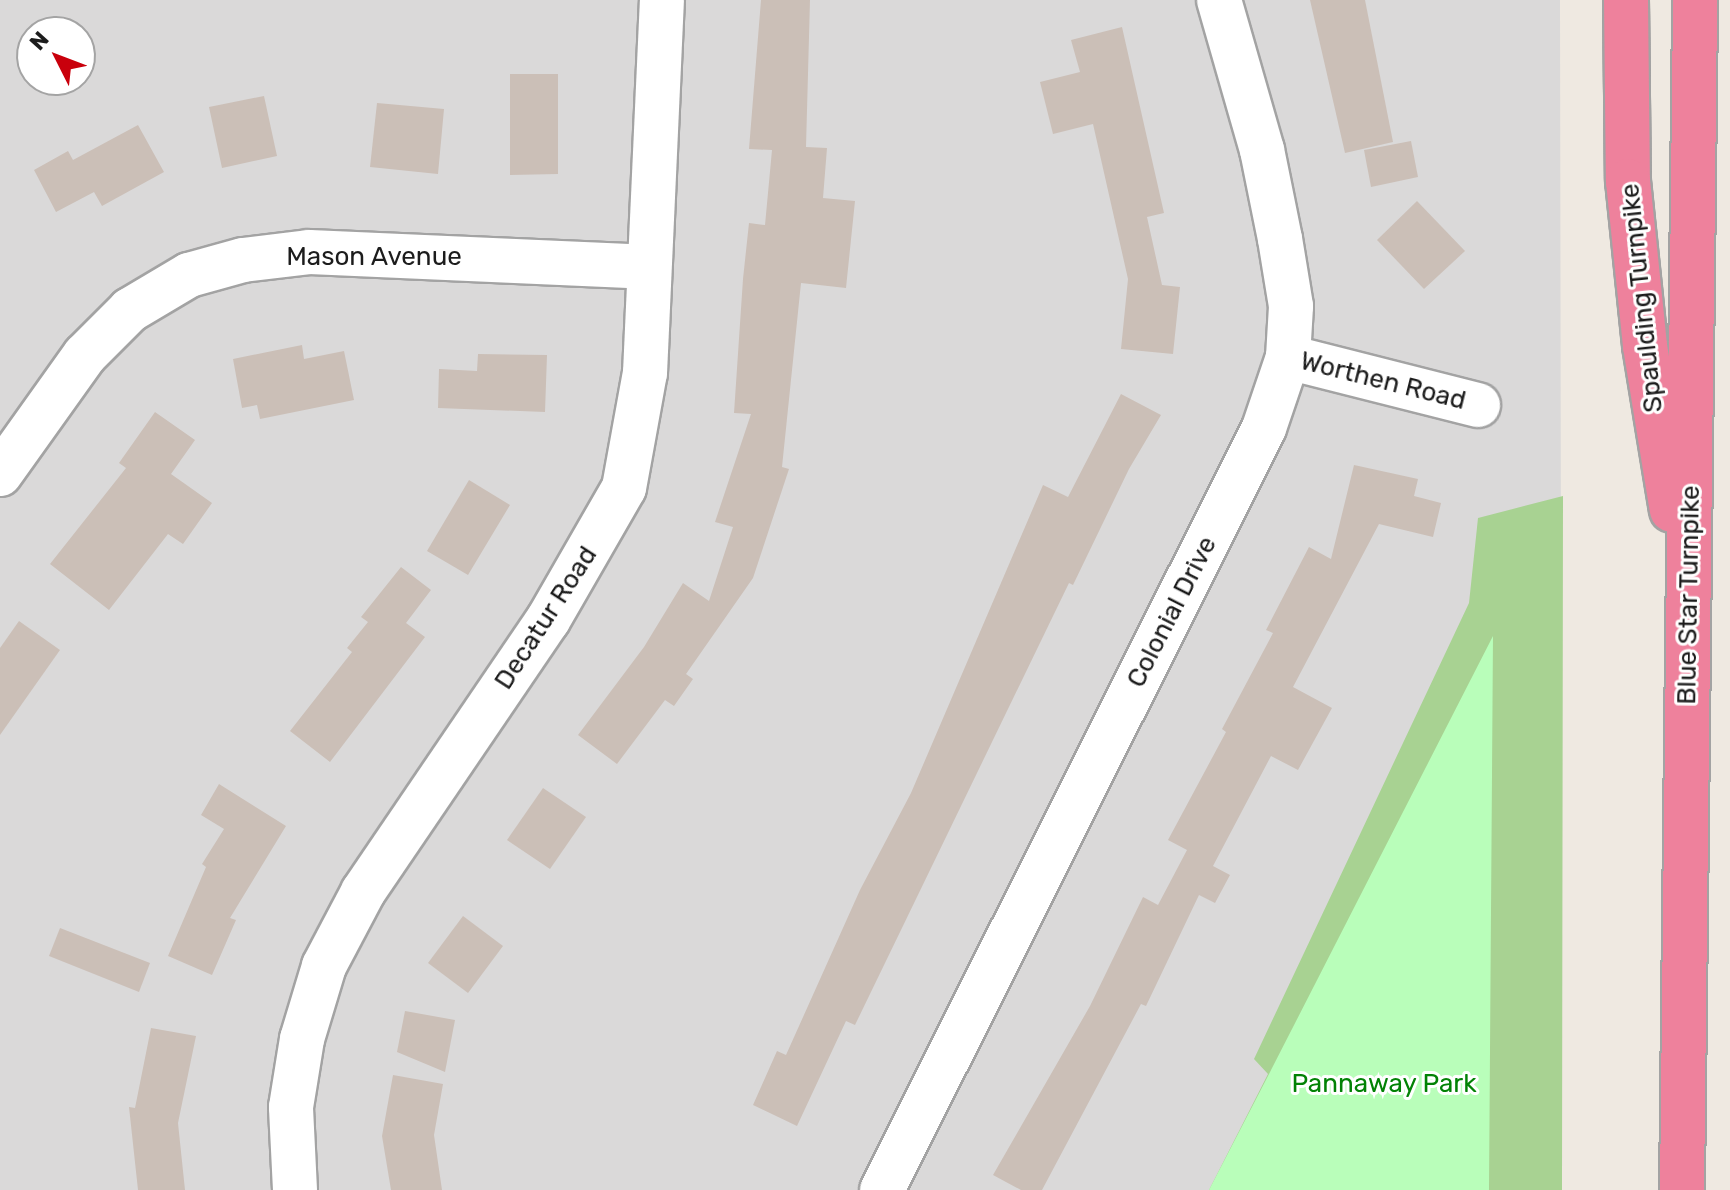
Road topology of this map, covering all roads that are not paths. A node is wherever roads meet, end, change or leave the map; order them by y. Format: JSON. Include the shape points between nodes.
{"nodes":[{"id":1,"x":662,"y":0,"type":"edge"},
{"id":2,"x":1219,"y":0,"type":"edge"},
{"id":3,"x":1626,"y":0,"type":"edge"},
{"id":4,"x":1695,"y":0,"type":"edge"},
{"id":5,"x":647,"y":267,"type":"junction"},
{"id":6,"x":1288,"y":357,"type":"junction"},
{"id":7,"x":1478,"y":405,"type":"dead end"},
{"id":8,"x":0,"y":474,"type":"edge"},
{"id":9,"x":1689,"y":593,"type":"junction"},
{"id":10,"x":295,"y":1190,"type":"edge"},
{"id":11,"x":882,"y":1190,"type":"edge"},
{"id":12,"x":1682,"y":1190,"type":"edge"}],
"edges":[{"from":1,"to":5,"type":"street","name":"Decatur Road"},
{"from":2,"to":6,"type":"street","name":"Colonial Drive","via":[[1262,150],[1280,239],[1291,306]]},
{"from":3,"to":9,"type":"highway","name":"Spaulding Turnpike","via":[[1628,181],[1645,346],[1659,451]]},
{"from":4,"to":9,"type":"highway","name":"Blue Star Turnpike"},
{"from":5,"to":8,"type":"street","name":"Mason Avenue","via":[[309,252],[243,260],[189,275],[130,310],[85,355]]},
{"from":5,"to":10,"type":"street","name":"Decatur Road","via":[[645,373],[624,488],[548,620],[363,892],[324,966],[302,1039],[291,1107]]},
{"from":6,"to":7,"type":"street","name":"Worthen Road"},
{"from":6,"to":11,"type":"street","name":"Colonial Drive","via":[[1264,428]]},
{"from":9,"to":12,"type":"highway","name":"Blue Star Turnpike"}]}
